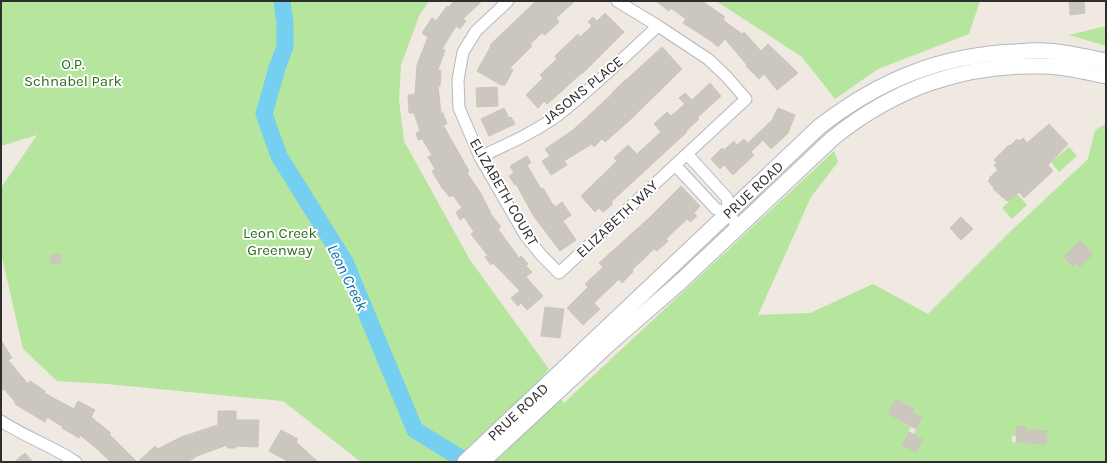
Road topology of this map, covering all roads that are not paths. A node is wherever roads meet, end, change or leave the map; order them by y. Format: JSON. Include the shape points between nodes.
{"nodes":[{"id":1,"x":508,"y":1,"type":"edge"},
{"id":2,"x":617,"y":1,"type":"edge"},
{"id":3,"x":658,"y":26,"type":"junction"},
{"id":4,"x":1106,"y":61,"type":"edge"},
{"id":5,"x":1106,"y":76,"type":"edge"},
{"id":6,"x":687,"y":154,"type":"junction"},
{"id":7,"x":480,"y":157,"type":"junction"},
{"id":8,"x":675,"y":165,"type":"junction"},
{"id":9,"x":729,"y":213,"type":"junction"},
{"id":10,"x":738,"y":228,"type":"junction"},
{"id":11,"x":559,"y":273,"type":"joint"},
{"id":12,"x":557,"y":384,"type":"junction"},
{"id":13,"x":1,"y":421,"type":"edge"},
{"id":14,"x":75,"y":462,"type":"edge"},
{"id":15,"x":465,"y":462,"type":"edge"},
{"id":16,"x":482,"y":462,"type":"edge"}],
"edges":[{"from":1,"to":7,"type":"street","name":"ELIZABETH COURT","via":[[476,31],[463,52],[458,80],[459,108]]},
{"from":2,"to":3,"type":"street"},
{"from":3,"to":6,"type":"street","name":"ELIZABETH WAY","via":[[708,59],[746,99]]},
{"from":3,"to":7,"type":"street","name":"JASONS PLACE","via":[[557,116]]},
{"from":4,"to":9,"type":"main road","name":"PRUE ROAD","via":[[1045,51],[980,54],[945,61],[888,83],[860,98],[819,128]]},
{"from":5,"to":10,"type":"main road","name":"PRUE ROAD","via":[[1044,66],[982,69],[949,76],[894,97],[851,123],[833,138]]},
{"from":6,"to":8,"type":"street","name":"ELIZABETH WAY"},
{"from":6,"to":9,"type":"street","via":[[727,198]]},
{"from":7,"to":11,"type":"street","name":"ELIZABETH COURT","via":[[525,235]]},
{"from":8,"to":9,"type":"street","via":[[716,209]]},
{"from":8,"to":11,"type":"street","name":"ELIZABETH WAY"},
{"from":9,"to":10,"type":"street"},
{"from":9,"to":12,"type":"main road","name":"PRUE ROAD"},
{"from":10,"to":12,"type":"main road","name":"PRUE ROAD"},
{"from":12,"to":15,"type":"main road","name":"PRUE ROAD"},
{"from":12,"to":16,"type":"main road","name":"PRUE ROAD"},
{"from":13,"to":14,"type":"street"}]}
